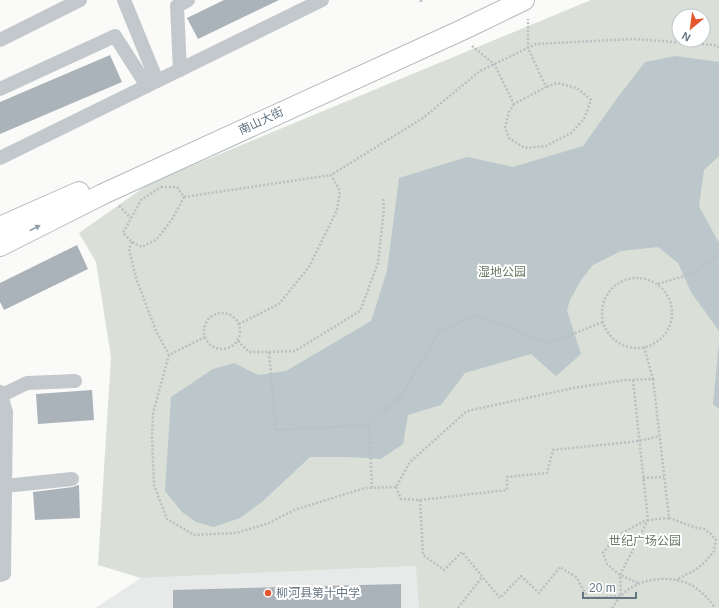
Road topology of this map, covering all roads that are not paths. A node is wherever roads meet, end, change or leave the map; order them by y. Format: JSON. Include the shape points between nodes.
{"nodes":[{"id":1,"x":80,"y":0,"type":"edge"},
{"id":2,"x":124,"y":0,"type":"edge"},
{"id":3,"x":188,"y":0,"type":"edge"},
{"id":4,"x":322,"y":0,"type":"edge"},
{"id":5,"x":503,"y":0,"type":"edge"},
{"id":6,"x":526,"y":9,"type":"edge"},
{"id":7,"x":0,"y":40,"type":"edge"},
{"id":8,"x":180,"y":70,"type":"junction"},
{"id":9,"x":152,"y":84,"type":"junction"},
{"id":10,"x":0,"y":88,"type":"edge"},
{"id":11,"x":0,"y":158,"type":"edge"},
{"id":12,"x":0,"y":227,"type":"edge"},
{"id":13,"x":0,"y":246,"type":"edge"},
{"id":14,"x":75,"y":381,"type":"dead end"},
{"id":15,"x":0,"y":395,"type":"edge"},
{"id":16,"x":72,"y":480,"type":"dead end"},
{"id":17,"x":3,"y":495,"type":"edge"},
{"id":18,"x":0,"y":575,"type":"edge"}],
"edges":[{"from":1,"to":7,"type":"street"},
{"from":2,"to":9,"type":"street"},
{"from":3,"to":8,"type":"street","via":[[177,6]]},
{"from":4,"to":8,"type":"street"},
{"from":5,"to":12,"type":"street","name":"南山大街"},
{"from":13,"to":6,"type":"street","name":"南山大街","one_way":true,"via":[[103,194],[433,43]]},
{"from":8,"to":9,"type":"street"},
{"from":9,"to":10,"type":"street","via":[[115,36]]},
{"from":9,"to":11,"type":"street"},
{"from":14,"to":15,"type":"street","via":[[27,383]]},
{"from":15,"to":17,"type":"street","via":[[6,412]]},
{"from":16,"to":17,"type":"street"},
{"from":17,"to":18,"type":"street","via":[[4,574]]}]}
